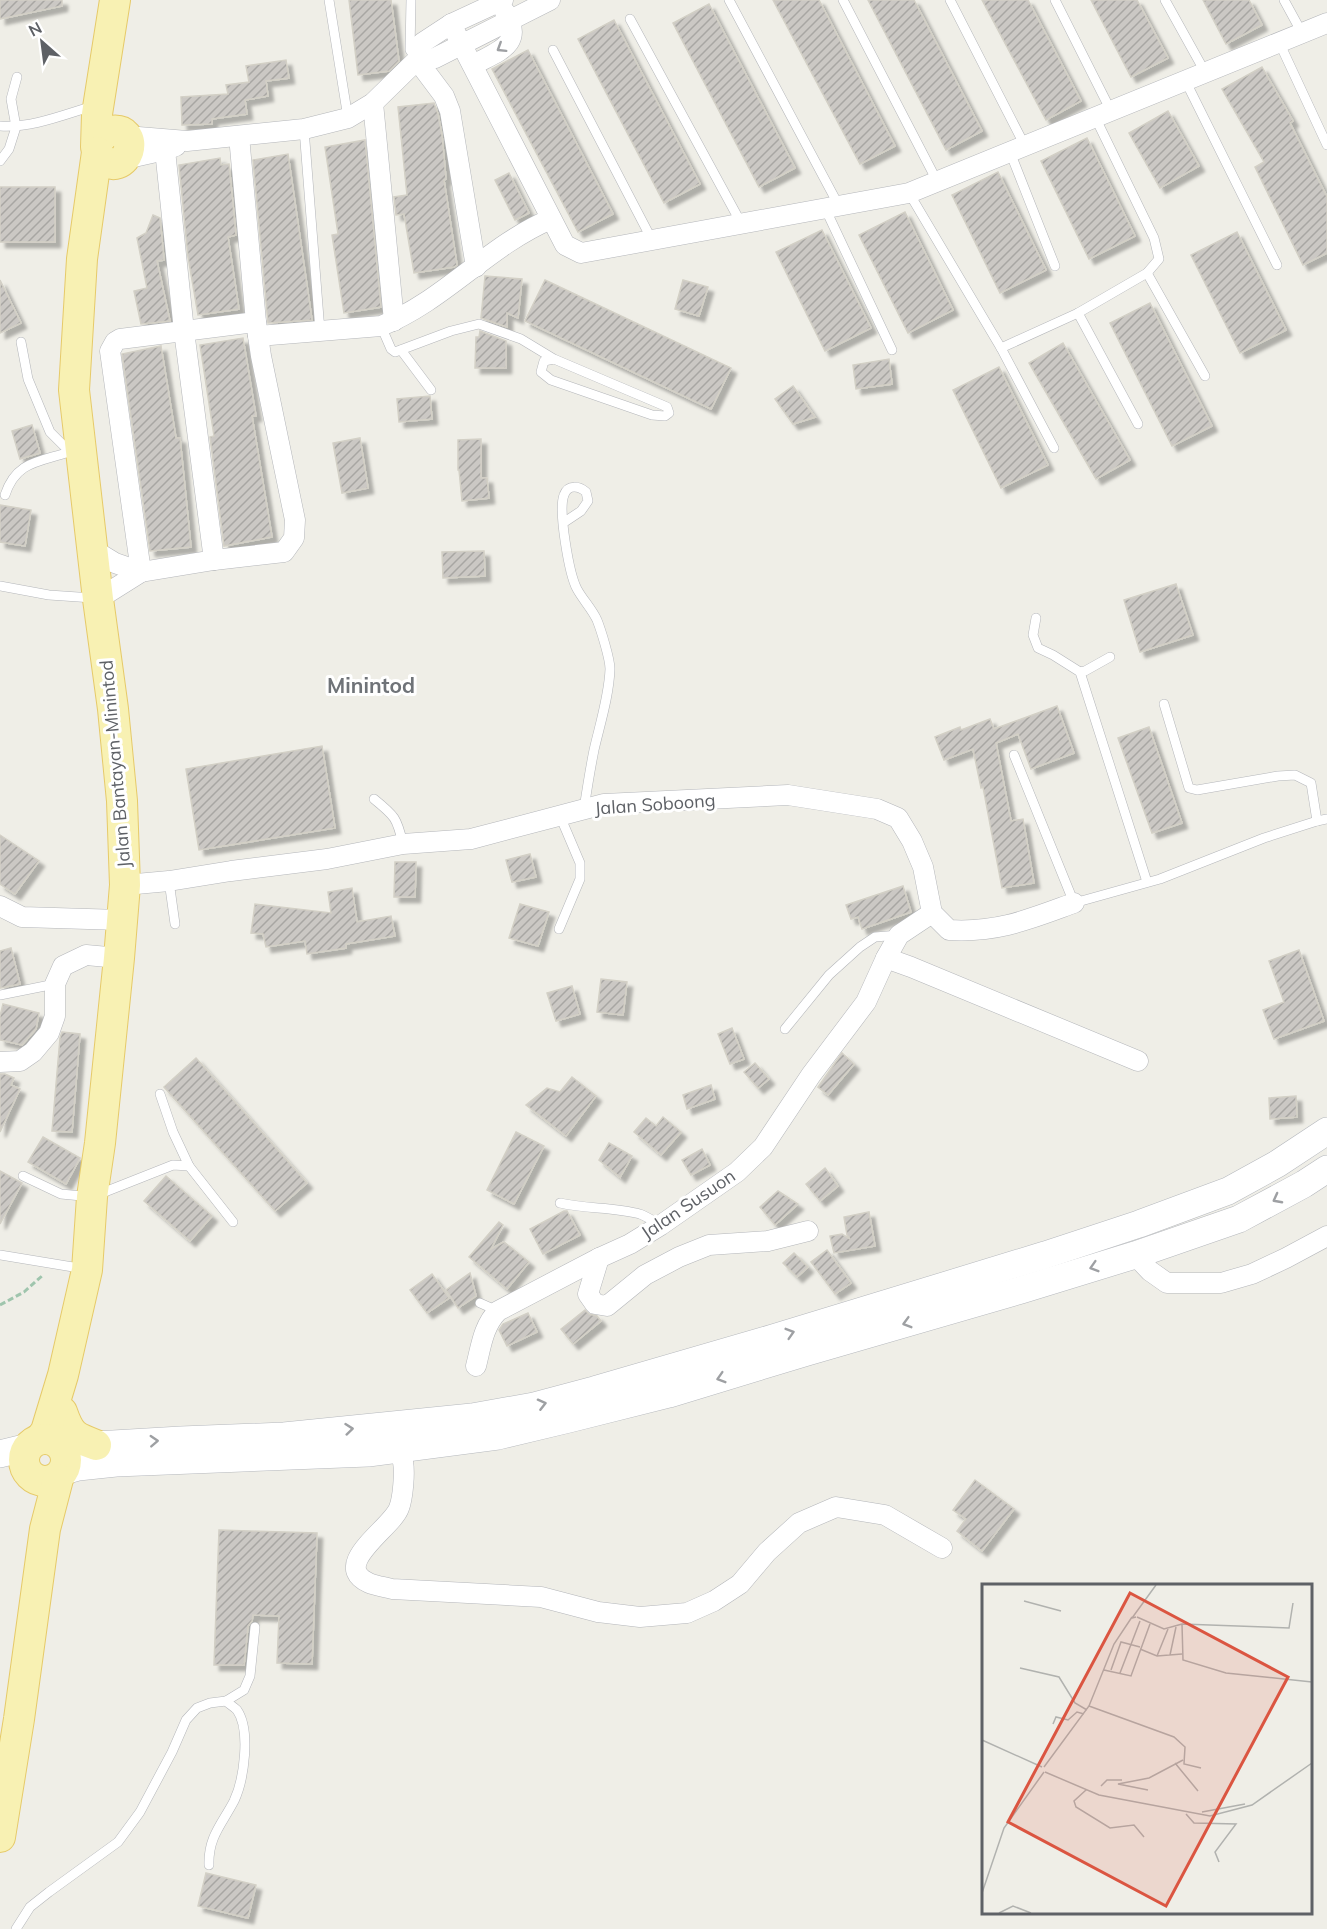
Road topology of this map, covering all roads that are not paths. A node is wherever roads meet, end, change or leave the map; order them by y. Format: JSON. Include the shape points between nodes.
{"nodes":[{"id":1,"x":115,"y":0,"type":"edge"},
{"id":2,"x":329,"y":0,"type":"edge"},
{"id":3,"x":411,"y":0,"type":"edge"},
{"id":4,"x":729,"y":0,"type":"edge"},
{"id":5,"x":843,"y":0,"type":"edge"},
{"id":6,"x":950,"y":0,"type":"edge"},
{"id":7,"x":1054,"y":0,"type":"edge"},
{"id":8,"x":1166,"y":0,"type":"edge"},
{"id":9,"x":1284,"y":0,"type":"edge"},
{"id":10,"x":501,"y":1,"type":"edge"},
{"id":11,"x":548,"y":1,"type":"edge"},
{"id":12,"x":630,"y":19,"type":"dead end"},
{"id":13,"x":510,"y":21,"type":"junction"},
{"id":14,"x":1327,"y":22,"type":"edge"},
{"id":15,"x":451,"y":24,"type":"junction"},
{"id":16,"x":1302,"y":33,"type":"junction"},
{"id":17,"x":1279,"y":42,"type":"junction"},
{"id":18,"x":108,"y":47,"type":"junction"},
{"id":19,"x":553,"y":50,"type":"dead end"},
{"id":20,"x":417,"y":60,"type":"junction"},
{"id":21,"x":473,"y":65,"type":"junction"},
{"id":22,"x":1205,"y":72,"type":"junction"},
{"id":23,"x":17,"y":77,"type":"dead end"},
{"id":24,"x":1185,"y":80,"type":"junction"},
{"id":25,"x":373,"y":103,"type":"junction"},
{"id":26,"x":98,"y":104,"type":"junction"},
{"id":27,"x":1103,"y":114,"type":"junction"},
{"id":28,"x":348,"y":118,"type":"junction"},
{"id":29,"x":0,"y":126,"type":"edge"},
{"id":30,"x":16,"y":127,"type":"junction"},
{"id":31,"x":304,"y":129,"type":"junction"},
{"id":32,"x":239,"y":136,"type":"junction"},
{"id":33,"x":187,"y":141,"type":"junction"},
{"id":34,"x":1327,"y":145,"type":"edge"},
{"id":35,"x":115,"y":148,"type":"junction"},
{"id":36,"x":1017,"y":149,"type":"junction"},
{"id":37,"x":165,"y":150,"type":"junction"},
{"id":38,"x":0,"y":161,"type":"edge"},
{"id":39,"x":937,"y":181,"type":"junction"},
{"id":40,"x":909,"y":193,"type":"junction"},
{"id":41,"x":832,"y":207,"type":"junction"},
{"id":42,"x":551,"y":219,"type":"junction"},
{"id":43,"x":741,"y":223,"type":"junction"},
{"id":44,"x":652,"y":240,"type":"junction"},
{"id":45,"x":1277,"y":264,"type":"dead end"},
{"id":46,"x":1055,"y":266,"type":"dead end"},
{"id":47,"x":476,"y":267,"type":"junction"},
{"id":48,"x":1147,"y":273,"type":"junction"},
{"id":49,"x":1078,"y":313,"type":"junction"},
{"id":50,"x":387,"y":323,"type":"junction"},
{"id":51,"x":257,"y":329,"type":"junction"},
{"id":52,"x":184,"y":331,"type":"junction"},
{"id":53,"x":320,"y":331,"type":"junction"},
{"id":54,"x":21,"y":342,"type":"dead end"},
{"id":55,"x":1001,"y":348,"type":"junction"},
{"id":56,"x":401,"y":350,"type":"junction"},
{"id":57,"x":892,"y":350,"type":"dead end"},
{"id":58,"x":554,"y":359,"type":"junction"},
{"id":59,"x":1205,"y":376,"type":"dead end"},
{"id":60,"x":431,"y":390,"type":"dead end"},
{"id":61,"x":1138,"y":424,"type":"dead end"},
{"id":62,"x":1054,"y":448,"type":"dead end"},
{"id":63,"x":76,"y":457,"type":"junction"},
{"id":64,"x":5,"y":495,"type":"dead end"},
{"id":65,"x":563,"y":523,"type":"dead end"},
{"id":66,"x":92,"y":549,"type":"junction"},
{"id":67,"x":214,"y":560,"type":"junction"},
{"id":68,"x":141,"y":572,"type":"junction"},
{"id":69,"x":0,"y":586,"type":"edge"},
{"id":70,"x":98,"y":599,"type":"junction"},
{"id":71,"x":1036,"y":618,"type":"dead end"},
{"id":72,"x":1110,"y":657,"type":"dead end"},
{"id":73,"x":1080,"y":672,"type":"junction"},
{"id":74,"x":1164,"y":704,"type":"dead end"},
{"id":75,"x":1014,"y":755,"type":"dead end"},
{"id":76,"x":374,"y":799,"type":"dead end"},
{"id":77,"x":584,"y":810,"type":"junction"},
{"id":78,"x":560,"y":816,"type":"junction"},
{"id":79,"x":1322,"y":820,"type":"edge"},
{"id":80,"x":404,"y":844,"type":"junction"},
{"id":81,"x":169,"y":881,"type":"junction"},
{"id":82,"x":1146,"y":882,"type":"junction"},
{"id":83,"x":125,"y":885,"type":"junction"},
{"id":84,"x":1074,"y":903,"type":"junction"},
{"id":85,"x":0,"y":906,"type":"edge"},
{"id":86,"x":932,"y":913,"type":"junction"},
{"id":87,"x":122,"y":920,"type":"junction"},
{"id":88,"x":176,"y":924,"type":"dead end"},
{"id":89,"x":560,"y":929,"type":"dead end"},
{"id":90,"x":899,"y":935,"type":"junction"},
{"id":91,"x":119,"y":958,"type":"junction"},
{"id":92,"x":886,"y":958,"type":"junction"},
{"id":93,"x":55,"y":984,"type":"junction"},
{"id":94,"x":0,"y":995,"type":"edge"},
{"id":95,"x":785,"y":1029,"type":"dead end"},
{"id":96,"x":1138,"y":1061,"type":"dead end"},
{"id":97,"x":0,"y":1062,"type":"edge"},
{"id":98,"x":159,"y":1094,"type":"dead end"},
{"id":99,"x":1327,"y":1131,"type":"edge"},
{"id":100,"x":189,"y":1166,"type":"junction"},
{"id":101,"x":1327,"y":1169,"type":"edge"},
{"id":102,"x":23,"y":1176,"type":"dead end"},
{"id":103,"x":92,"y":1197,"type":"junction"},
{"id":104,"x":560,"y":1203,"type":"dead end"},
{"id":105,"x":232,"y":1222,"type":"dead end"},
{"id":106,"x":661,"y":1225,"type":"junction"},
{"id":107,"x":808,"y":1232,"type":"dead end"},
{"id":108,"x":1327,"y":1236,"type":"edge"},
{"id":109,"x":0,"y":1255,"type":"edge"},
{"id":110,"x":1135,"y":1255,"type":"junction"},
{"id":111,"x":599,"y":1258,"type":"junction"},
{"id":112,"x":87,"y":1270,"type":"junction"},
{"id":113,"x":480,"y":1303,"type":"dead end"},
{"id":114,"x":498,"y":1311,"type":"junction"},
{"id":115,"x":476,"y":1366,"type":"dead end"},
{"id":116,"x":63,"y":1375,"type":"junction"},
{"id":117,"x":62,"y":1412,"type":"junction"},
{"id":118,"x":96,"y":1445,"type":"junction"},
{"id":119,"x":398,"y":1449,"type":"junction"},
{"id":120,"x":37,"y":1459,"type":"edge"},
{"id":121,"x":942,"y":1548,"type":"dead end"},
{"id":122,"x":255,"y":1628,"type":"dead end"},
{"id":123,"x":226,"y":1701,"type":"junction"},
{"id":124,"x":0,"y":1837,"type":"edge"},
{"id":125,"x":209,"y":1864,"type":"dead end"},
{"id":126,"x":16,"y":1929,"type":"edge"}],
"edges":[{"from":1,"to":18,"type":"main road","name":"Jalan Bantayan-Minintod"},
{"from":2,"to":28,"type":"lane"},
{"from":3,"to":20,"type":"lane","via":[[410,50]]},
{"from":4,"to":41,"type":"lane"},
{"from":5,"to":39,"type":"lane"},
{"from":6,"to":36,"type":"lane"},
{"from":7,"to":27,"type":"lane"},
{"from":8,"to":22,"type":"lane"},
{"from":9,"to":16,"type":"lane"},
{"from":10,"to":13,"type":"street"},
{"from":10,"to":15,"type":"street"},
{"from":11,"to":13,"type":"street"},
{"from":12,"to":43,"type":"lane"},
{"from":13,"to":20,"type":"street","via":[[435,58]]},
{"from":13,"to":21,"type":"street","one_way":true,"via":[[510,43]]},
{"from":14,"to":16,"type":"street"},
{"from":15,"to":20,"type":"street","via":[[422,43]]},
{"from":15,"to":21,"type":"street"},
{"from":16,"to":17,"type":"street"},
{"from":17,"to":22,"type":"street"},
{"from":17,"to":34,"type":"lane"},
{"from":18,"to":26,"type":"main road","name":"Jalan Bantayan-Minintod"},
{"from":18,"to":35,"type":"main road","name":"Jalan Bantayan-Minintod"},
{"from":19,"to":44,"type":"lane"},
{"from":20,"to":25,"type":"street"},
{"from":20,"to":47,"type":"street","via":[[444,96],[450,111]]},
{"from":21,"to":42,"type":"street"},
{"from":22,"to":24,"type":"street"},
{"from":23,"to":30,"type":"lane","via":[[11,99]]},
{"from":24,"to":27,"type":"street"},
{"from":24,"to":45,"type":"lane"},
{"from":25,"to":28,"type":"street"},
{"from":25,"to":50,"type":"street"},
{"from":26,"to":30,"type":"lane"},
{"from":26,"to":35,"type":"main road","name":"Jalan Bantayan-Minintod"},
{"from":27,"to":36,"type":"street"},
{"from":27,"to":48,"type":"lane","via":[[1157,248],[1159,259]]},
{"from":28,"to":31,"type":"street"},
{"from":29,"to":30,"type":"lane"},
{"from":30,"to":38,"type":"lane","via":[[9,149]]},
{"from":31,"to":32,"type":"street"},
{"from":31,"to":53,"type":"lane"},
{"from":32,"to":33,"type":"street"},
{"from":32,"to":51,"type":"street"},
{"from":33,"to":35,"type":"street"},
{"from":33,"to":37,"type":"street"},
{"from":35,"to":37,"type":"street"},
{"from":35,"to":63,"type":"main road","name":"Jalan Bantayan-Minintod","via":[[82,259],[74,390]]},
{"from":36,"to":39,"type":"street"},
{"from":36,"to":46,"type":"lane"},
{"from":37,"to":52,"type":"street"},
{"from":39,"to":40,"type":"street"},
{"from":40,"to":41,"type":"street"},
{"from":40,"to":55,"type":"lane"},
{"from":41,"to":43,"type":"street"},
{"from":41,"to":57,"type":"lane"},
{"from":42,"to":44,"type":"street","via":[[565,245],[581,253]]},
{"from":42,"to":47,"type":"street","via":[[516,236]]},
{"from":43,"to":44,"type":"street"},
{"from":47,"to":50,"type":"street"},
{"from":48,"to":49,"type":"lane"},
{"from":48,"to":59,"type":"lane"},
{"from":49,"to":55,"type":"lane"},
{"from":49,"to":61,"type":"lane"},
{"from":50,"to":53,"type":"street"},
{"from":50,"to":56,"type":"lane","via":[[391,349]]},
{"from":51,"to":52,"type":"street"},
{"from":51,"to":53,"type":"street"},
{"from":51,"to":67,"type":"street","via":[[295,520],[294,538],[284,552]]},
{"from":52,"to":67,"type":"street"},
{"from":52,"to":68,"type":"street","via":[[120,339],[110,351]]},
{"from":54,"to":63,"type":"lane","via":[[28,379],[50,432]]},
{"from":55,"to":62,"type":"lane"},
{"from":56,"to":58,"type":"lane","via":[[479,324],[521,339]]},
{"from":56,"to":60,"type":"lane"},
{"from":58,"to":58,"type":"lane","via":[[667,407],[669,413],[652,415],[551,380],[541,372],[544,361]]},
{"from":63,"to":64,"type":"lane","via":[[23,467],[14,474]]},
{"from":63,"to":66,"type":"main road","name":"Jalan Bantayan-Minintod"},
{"from":65,"to":77,"type":"lane","via":[[576,588],[597,621],[610,667]]},
{"from":66,"to":68,"type":"street"},
{"from":66,"to":70,"type":"main road","name":"Jalan Bantayan-Minintod"},
{"from":67,"to":68,"type":"street"},
{"from":68,"to":70,"type":"street"},
{"from":69,"to":70,"type":"lane"},
{"from":70,"to":83,"type":"main road","name":"Jalan Bantayan-Minintod","via":[[122,801]]},
{"from":71,"to":73,"type":"lane","via":[[1033,635],[1038,648]]},
{"from":72,"to":73,"type":"lane"},
{"from":73,"to":82,"type":"lane"},
{"from":74,"to":79,"type":"lane","via":[[1189,788],[1295,775],[1311,783]]},
{"from":75,"to":84,"type":"lane"},
{"from":76,"to":80,"type":"lane","via":[[398,822]]},
{"from":77,"to":78,"type":"street","name":"Jalan Soboong"},
{"from":77,"to":86,"type":"street","name":"Jalan Soboong","via":[[604,804],[789,795],[877,808],[898,818],[912,841]]},
{"from":78,"to":80,"type":"street","name":"Jalan Soboong","via":[[471,839]]},
{"from":78,"to":89,"type":"lane","via":[[580,863],[580,879]]},
{"from":79,"to":82,"type":"lane"},
{"from":80,"to":81,"type":"street","name":"Jalan Soboong"},
{"from":81,"to":83,"type":"street","name":"Jalan Soboong"},
{"from":81,"to":88,"type":"lane"},
{"from":82,"to":84,"type":"lane"},
{"from":83,"to":87,"type":"main road","name":"Jalan Bantayan-Minintod"},
{"from":84,"to":86,"type":"street","via":[[1006,927],[970,932],[950,930]]},
{"from":85,"to":87,"type":"street","via":[[22,917]]},
{"from":86,"to":90,"type":"street","name":"Jalan Susuon"},
{"from":87,"to":91,"type":"main road","name":"Jalan Bantayan-Minintod"},
{"from":90,"to":92,"type":"street","name":"Jalan Susuon"},
{"from":90,"to":95,"type":"lane","via":[[875,937],[860,947],[829,975]]},
{"from":91,"to":93,"type":"street","via":[[86,955],[63,966]]},
{"from":91,"to":103,"type":"main road","name":"Jalan Bantayan-Minintod"},
{"from":92,"to":96,"type":"street"},
{"from":92,"to":106,"type":"street","name":"Jalan Susuon","via":[[866,1002],[763,1147],[737,1172]]},
{"from":93,"to":94,"type":"lane"},
{"from":93,"to":97,"type":"street","via":[[55,1016],[49,1034],[20,1061]]},
{"from":98,"to":100,"type":"lane"},
{"from":118,"to":99,"type":"main road","one_way":true,"via":[[296,1434],[472,1417],[544,1403],[773,1338],[1129,1227],[1228,1191]]},
{"from":100,"to":103,"type":"lane","via":[[173,1165]]},
{"from":100,"to":105,"type":"lane"},
{"from":101,"to":110,"type":"main road","one_way":true,"via":[[1239,1218]]},
{"from":102,"to":103,"type":"lane","via":[[61,1194]]},
{"from":103,"to":112,"type":"main road","name":"Jalan Bantayan-Minintod"},
{"from":104,"to":106,"type":"lane","via":[[626,1211]]},
{"from":106,"to":111,"type":"street","name":"Jalan Susuon"},
{"from":107,"to":111,"type":"street","name":"Jalan Susuon","via":[[709,1245],[645,1275],[607,1306],[595,1304],[588,1294]]},
{"from":108,"to":110,"type":"street","via":[[1252,1274],[1221,1283],[1167,1283]]},
{"from":109,"to":112,"type":"lane"},
{"from":110,"to":119,"type":"main road","one_way":true,"via":[[669,1394],[498,1436]]},
{"from":111,"to":114,"type":"street"},
{"from":112,"to":116,"type":"main road","name":"Jalan Bantayan-Minintod"},
{"from":113,"to":114,"type":"lane"},
{"from":114,"to":115,"type":"street","via":[[486,1327]]},
{"from":116,"to":117,"type":"main road","name":"Jalan Bantayan-Minintod"},
{"from":116,"to":120,"type":"main road","name":"Jalan Bantayan-Minintod"},
{"from":117,"to":118,"type":"main road","via":[[73,1435]]},
{"from":117,"to":120,"type":"main road","name":"Jalan Bantayan-Minintod","via":[[57,1433]]},
{"from":118,"to":120,"type":"main road"},
{"from":119,"to":120,"type":"main road","via":[[78,1467]]},
{"from":119,"to":121,"type":"street","via":[[404,1475],[400,1507],[361,1551],[356,1564],[358,1575],[369,1583],[392,1589],[541,1597],[598,1612],[640,1617],[687,1613],[740,1584],[799,1523],[836,1507],[885,1515]]},
{"from":120,"to":124,"type":"main road","via":[[45,1529]]},
{"from":122,"to":123,"type":"lane","via":[[250,1676],[244,1690]]},
{"from":123,"to":125,"type":"lane","via":[[237,1710],[244,1725],[245,1761],[235,1799],[210,1842]]},
{"from":123,"to":126,"type":"lane","via":[[196,1708],[186,1720],[140,1812],[118,1842],[30,1907]]}]}
